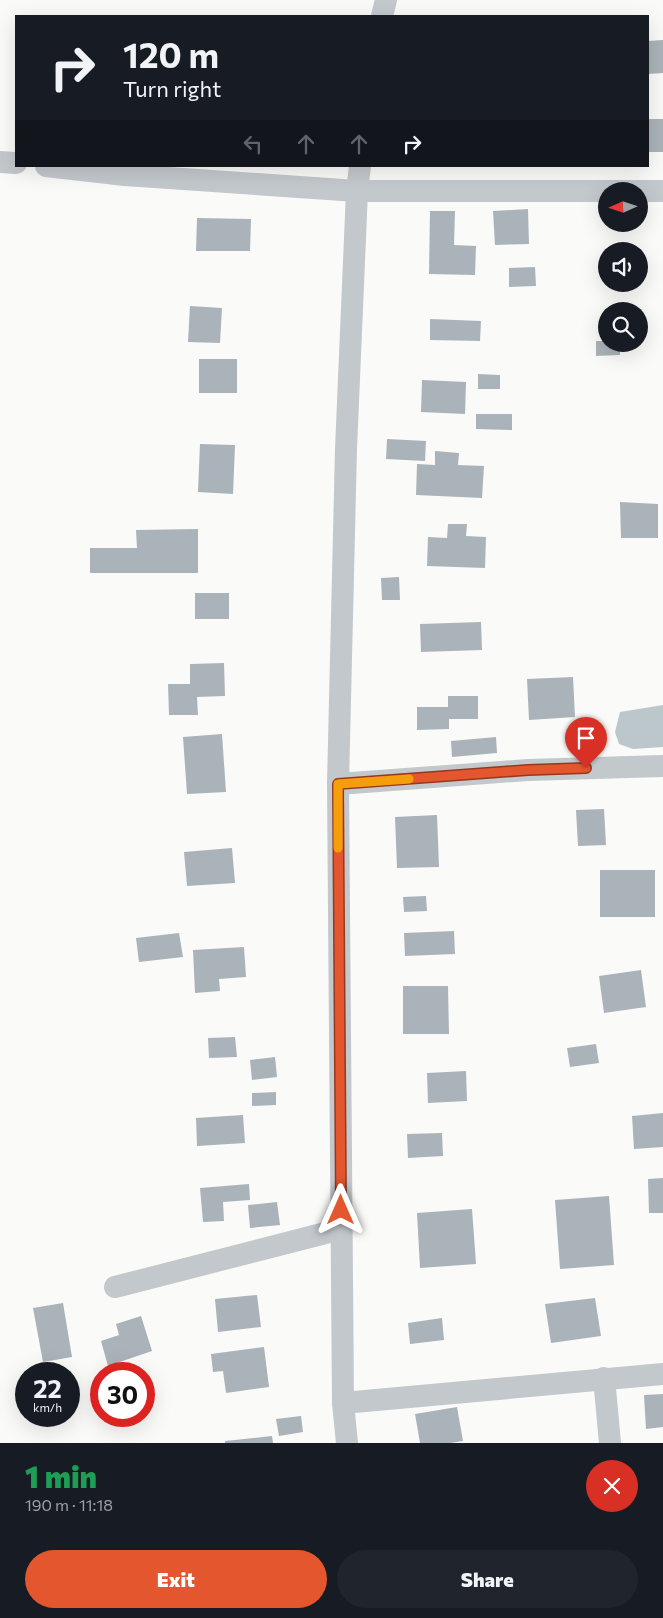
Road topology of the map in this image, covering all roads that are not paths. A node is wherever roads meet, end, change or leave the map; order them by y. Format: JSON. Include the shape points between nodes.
{"nodes":[{"id":1,"x":386,"y":0,"type":"edge"},
{"id":2,"x":382,"y":15,"type":"edge"},
{"id":3,"x":0,"y":162,"type":"edge"},
{"id":4,"x":15,"y":163,"type":"edge"},
{"id":5,"x":55,"y":167,"type":"edge"},
{"id":6,"x":360,"y":167,"type":"edge"},
{"id":7,"x":357,"y":191,"type":"junction"},
{"id":8,"x":663,"y":191,"type":"edge"},
{"id":9,"x":663,"y":766,"type":"edge"},
{"id":10,"x":338,"y":784,"type":"junction"},
{"id":11,"x":342,"y":1229,"type":"junction"},
{"id":12,"x":115,"y":1287,"type":"dead end"},
{"id":13,"x":663,"y":1374,"type":"edge"},
{"id":14,"x":604,"y":1378,"type":"junction"},
{"id":15,"x":343,"y":1403,"type":"junction"},
{"id":16,"x":347,"y":1443,"type":"edge"},
{"id":17,"x":610,"y":1443,"type":"edge"}],
"edges":[{"from":1,"to":2,"type":"street"},
{"from":3,"to":4,"type":"street"},
{"from":5,"to":7,"type":"street"},
{"from":6,"to":7,"type":"street"},
{"from":7,"to":8,"type":"street"},
{"from":7,"to":10,"type":"street","via":[[346,450]]},
{"from":9,"to":10,"type":"street","via":[[528,770]]},
{"from":10,"to":11,"type":"street"},
{"from":11,"to":12,"type":"street"},
{"from":11,"to":15,"type":"street"},
{"from":13,"to":14,"type":"street"},
{"from":14,"to":15,"type":"street"},
{"from":14,"to":17,"type":"street"},
{"from":15,"to":16,"type":"street"}]}
